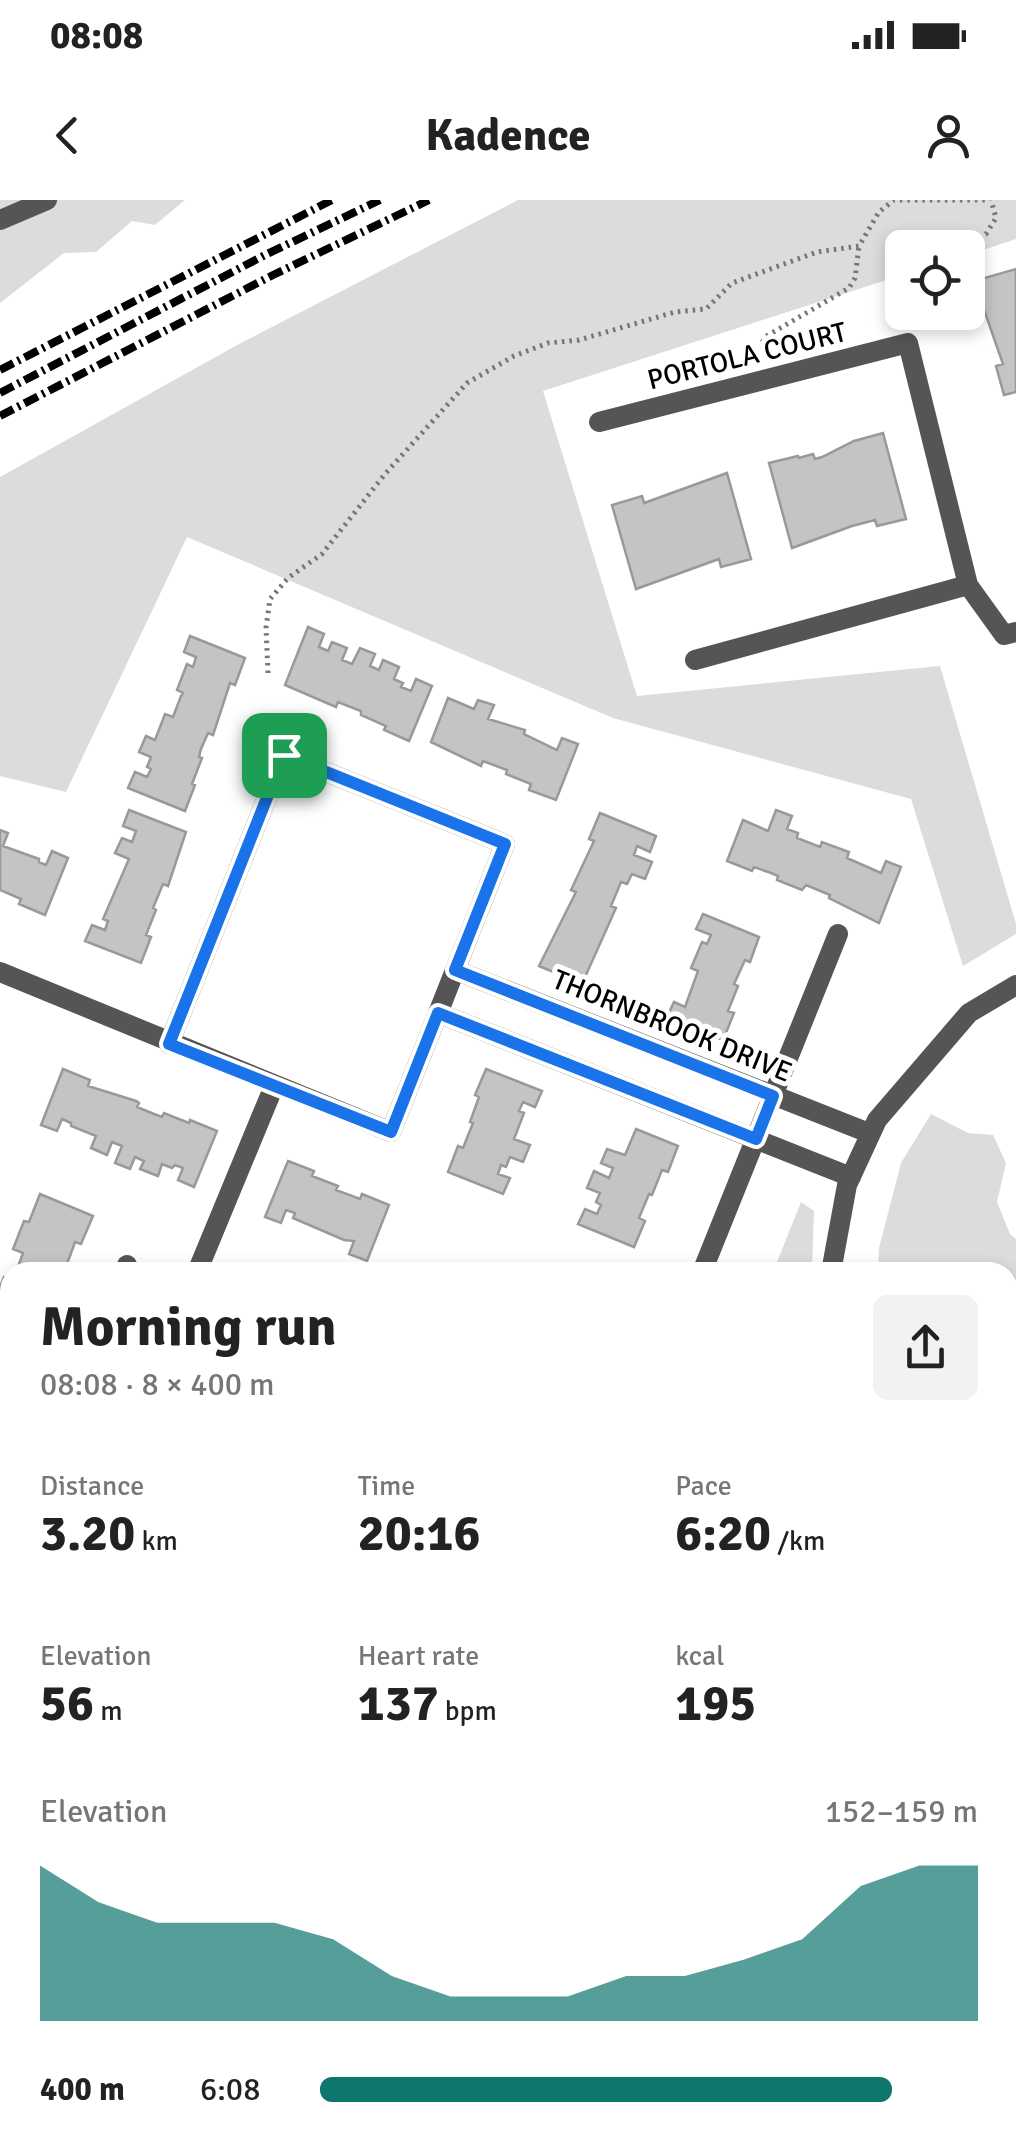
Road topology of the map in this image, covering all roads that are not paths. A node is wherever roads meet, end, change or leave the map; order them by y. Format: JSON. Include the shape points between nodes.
{"nodes":[{"id":1,"x":47,"y":200,"type":"edge"},
{"id":2,"x":0,"y":220,"type":"edge"},
{"id":3,"x":600,"y":422,"type":"dead end"},
{"id":4,"x":968,"y":586,"type":"junction"},
{"id":5,"x":1016,"y":632,"type":"edge"},
{"id":6,"x":695,"y":660,"type":"dead end"},
{"id":7,"x":838,"y":934,"type":"dead end"},
{"id":8,"x":455,"y":970,"type":"junction"},
{"id":9,"x":0,"y":972,"type":"edge"},
{"id":10,"x":1016,"y":986,"type":"edge"},
{"id":11,"x":438,"y":1013,"type":"junction"},
{"id":12,"x":169,"y":1044,"type":"junction"},
{"id":13,"x":274,"y":1086,"type":"junction"},
{"id":14,"x":773,"y":1096,"type":"junction"},
{"id":15,"x":870,"y":1134,"type":"junction"},
{"id":16,"x":756,"y":1139,"type":"junction"},
{"id":17,"x":850,"y":1177,"type":"junction"},
{"id":18,"x":201,"y":1262,"type":"edge"},
{"id":19,"x":706,"y":1262,"type":"edge"},
{"id":20,"x":833,"y":1262,"type":"edge"}],
"edges":[{"from":1,"to":2,"type":"street"},
{"from":3,"to":4,"type":"street","name":"PORTOLA COURT","via":[[908,344]]},
{"from":4,"to":5,"type":"street","via":[[1004,635]]},
{"from":4,"to":6,"type":"street"},
{"from":7,"to":14,"type":"street"},
{"from":8,"to":11,"type":"street"},
{"from":8,"to":12,"type":"street","via":[[505,844],[284,755]]},
{"from":8,"to":14,"type":"street","name":"THORNBROOK DRIVE"},
{"from":9,"to":12,"type":"street"},
{"from":10,"to":15,"type":"street","via":[[969,1013]]},
{"from":11,"to":13,"type":"street","via":[[391,1132]]},
{"from":11,"to":16,"type":"street"},
{"from":12,"to":13,"type":"street"},
{"from":13,"to":18,"type":"street"},
{"from":14,"to":15,"type":"street","name":"THORNBROOK DRIVE"},
{"from":14,"to":16,"type":"street"},
{"from":15,"to":17,"type":"street"},
{"from":16,"to":17,"type":"street"},
{"from":16,"to":19,"type":"street"},
{"from":17,"to":20,"type":"street"}]}
